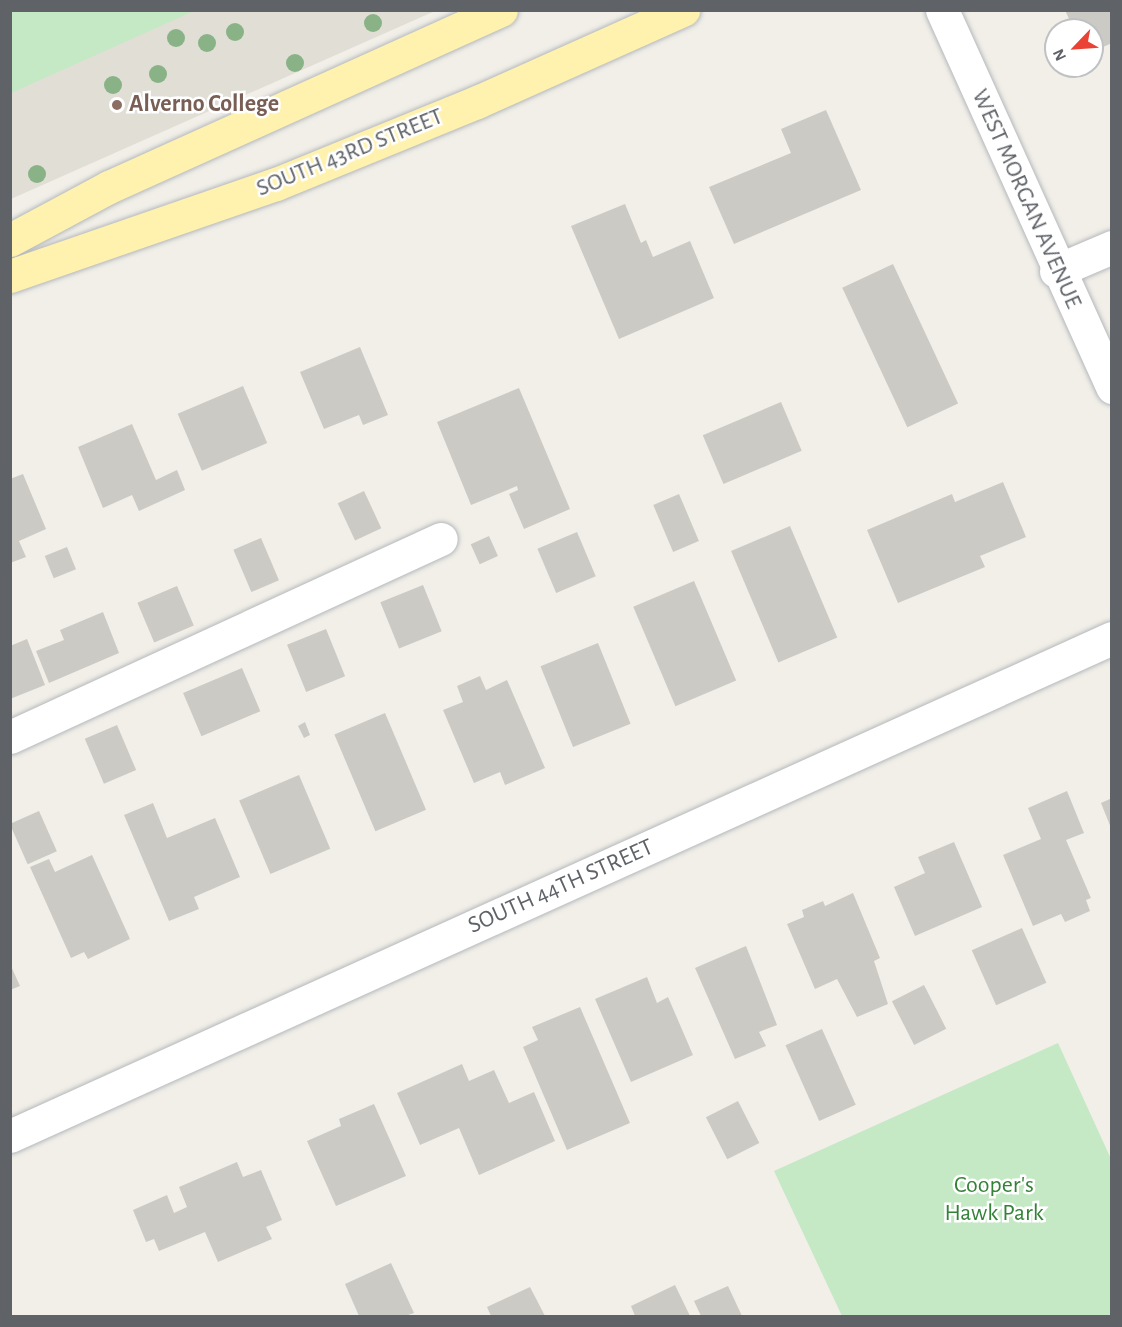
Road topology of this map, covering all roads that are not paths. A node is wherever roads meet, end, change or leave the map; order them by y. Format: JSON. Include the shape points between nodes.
{"nodes":[{"id":1,"x":501,"y":10,"type":"edge"},
{"id":2,"x":683,"y":10,"type":"edge"},
{"id":3,"x":942,"y":10,"type":"edge"},
{"id":4,"x":10,"y":240,"type":"edge"},
{"id":5,"x":1112,"y":247,"type":"edge"},
{"id":6,"x":1056,"y":271,"type":"junction"},
{"id":7,"x":10,"y":276,"type":"edge"},
{"id":8,"x":1112,"y":387,"type":"edge"},
{"id":9,"x":441,"y":539,"type":"dead end"},
{"id":10,"x":1112,"y":638,"type":"edge"},
{"id":11,"x":10,"y":737,"type":"edge"},
{"id":12,"x":10,"y":1136,"type":"edge"}],
"edges":[{"from":1,"to":4,"type":"main road","via":[[108,187]]},
{"from":2,"to":7,"type":"main road","name":"SOUTH 43RD STREET","via":[[477,102],[276,184]]},
{"from":3,"to":6,"type":"street","name":"WEST MORGAN AVENUE"},
{"from":5,"to":6,"type":"street"},
{"from":6,"to":8,"type":"street","name":"WEST MORGAN AVENUE"},
{"from":9,"to":11,"type":"street"},
{"from":10,"to":12,"type":"street","name":"SOUTH 44TH STREET"}]}
